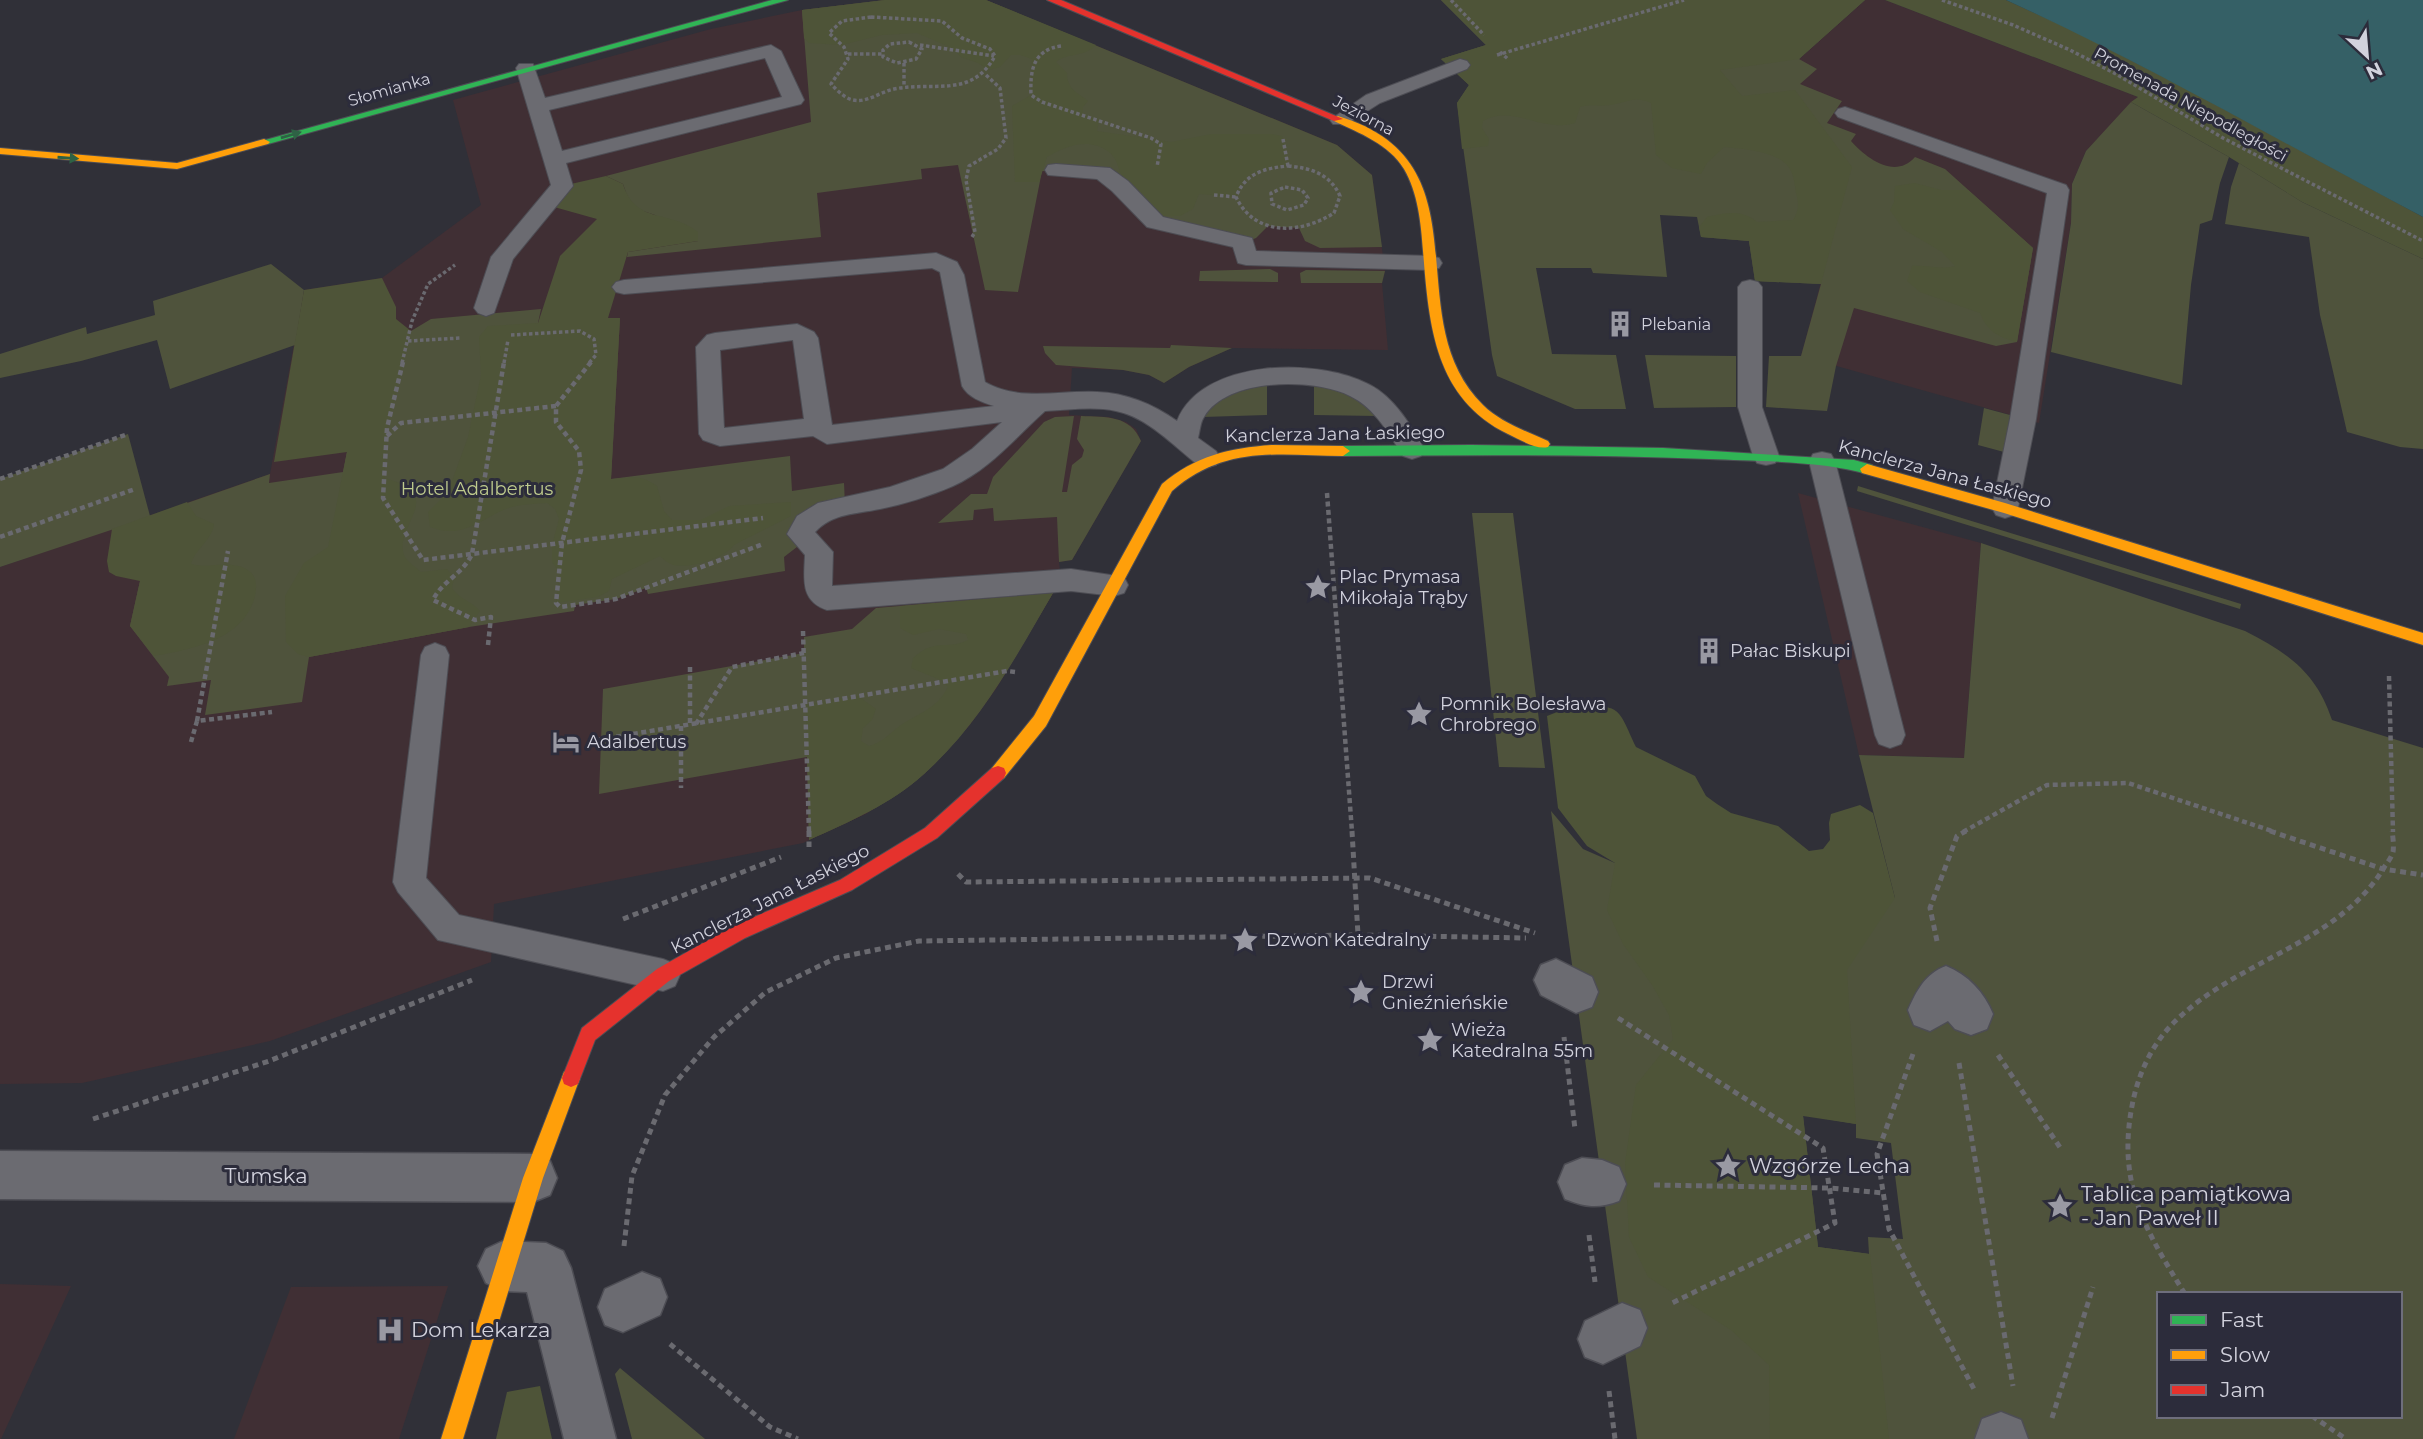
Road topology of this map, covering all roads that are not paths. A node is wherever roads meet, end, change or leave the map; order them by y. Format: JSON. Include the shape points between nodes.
{"nodes":[{"id":1,"x":783,"y":0,"type":"edge"},
{"id":2,"x":1052,"y":0,"type":"edge"},
{"id":3,"x":1460,"y":65,"type":"road end"},
{"id":4,"x":526,"y":68,"type":"junction"},
{"id":5,"x":538,"y":106,"type":"junction"},
{"id":6,"x":1845,"y":113,"type":"dead end"},
{"id":7,"x":1340,"y":120,"type":"junction"},
{"id":8,"x":0,"y":151,"type":"edge"},
{"id":9,"x":555,"y":159,"type":"junction"},
{"id":10,"x":1056,"y":170,"type":"dead end"},
{"id":11,"x":1431,"y":263,"type":"junction"},
{"id":12,"x":624,"y":287,"type":"dead end"},
{"id":13,"x":1750,"y":287,"type":"dead end"},
{"id":14,"x":486,"y":308,"type":"dead end"},
{"id":15,"x":1036,"y":406,"type":"junction"},
{"id":16,"x":818,"y":426,"type":"junction"},
{"id":17,"x":1185,"y":441,"type":"junction"},
{"id":18,"x":1558,"y":449,"type":"junction"},
{"id":19,"x":1412,"y":450,"type":"junction"},
{"id":20,"x":1766,"y":456,"type":"junction"},
{"id":21,"x":1207,"y":458,"type":"junction"},
{"id":22,"x":1822,"y":461,"type":"junction"},
{"id":23,"x":2005,"y":508,"type":"junction"},
{"id":24,"x":1114,"y":585,"type":"junction"},
{"id":25,"x":2423,"y":639,"type":"edge"},
{"id":26,"x":435,"y":655,"type":"dead end"},
{"id":27,"x":1890,"y":735,"type":"dead end"},
{"id":28,"x":663,"y":975,"type":"junction"},
{"id":29,"x":0,"y":1175,"type":"edge"},
{"id":30,"x":533,"y":1178,"type":"junction"},
{"id":31,"x":503,"y":1266,"type":"junction"},
{"id":32,"x":452,"y":1439,"type":"edge"},
{"id":33,"x":590,"y":1439,"type":"edge"}],
"edges":[{"from":1,"to":4,"type":"street","name":"Słomianka"},
{"from":2,"to":7,"type":"street","name":"Jeziorna"},
{"from":3,"to":7,"type":"lane","via":[[1373,99]]},
{"from":4,"to":5,"type":"lane"},
{"from":8,"to":4,"type":"street","name":"Słomianka","one_way":true,"via":[[177,166]]},
{"from":5,"to":9,"type":"lane"},
{"from":5,"to":9,"type":"lane","via":[[771,51],[794,100]]},
{"from":6,"to":23,"type":"lane","via":[[2057,190]]},
{"from":7,"to":11,"type":"street","name":"Jeziorna","via":[[1378,139],[1405,162],[1424,202]]},
{"from":9,"to":14,"type":"lane","via":[[562,186],[502,257]]},
{"from":10,"to":11,"type":"lane","via":[[1102,173],[1155,222],[1244,243],[1246,258]]},
{"from":11,"to":18,"type":"street","name":"Jeziorna","via":[[1440,346],[1452,377],[1475,408],[1493,422]]},
{"from":12,"to":15,"type":"lane","via":[[936,260],[953,275],[974,386],[989,398]]},
{"from":13,"to":20,"type":"lane","via":[[1750,407]]},
{"from":15,"to":16,"type":"lane","via":[[827,435]]},
{"from":15,"to":17,"type":"lane","via":[[1115,402],[1138,409]]},
{"from":15,"to":24,"type":"lane","via":[[961,470],[934,484],[878,501],[832,507],[805,524],[800,534],[819,552],[818,589],[827,599],[1071,579]]},
{"from":16,"to":16,"type":"lane","via":[[806,338],[797,332],[715,341],[708,347],[712,433],[720,437]]},
{"from":17,"to":19,"type":"lane","via":[[1193,412],[1204,400],[1251,379],[1287,376],[1344,382],[1363,391],[1391,417]]},
{"from":17,"to":21,"type":"lane"},
{"from":18,"to":19,"type":"street","name":"Kanclerza Jana Łaskiego"},
{"from":18,"to":20,"type":"street","name":"Kanclerza Jana Łaskiego"},
{"from":19,"to":21,"type":"street","name":"Kanclerza Jana Łaskiego","via":[[1236,452]]},
{"from":20,"to":22,"type":"street","name":"Kanclerza Jana Łaskiego"},
{"from":21,"to":24,"type":"street","name":"Kanclerza Jana Łaskiego","via":[[1184,468],[1167,488]]},
{"from":22,"to":23,"type":"street","name":"Kanclerza Jana Łaskiego","via":[[1854,465]]},
{"from":22,"to":27,"type":"lane"},
{"from":23,"to":25,"type":"street","name":"Kanclerza Jana Łaskiego"},
{"from":24,"to":28,"type":"street","name":"Kanclerza Jana Łaskiego","via":[[1040,722],[993,780],[931,834],[846,885],[739,932]]},
{"from":26,"to":28,"type":"lane","via":[[410,882],[450,929]]},
{"from":28,"to":30,"type":"street","name":"Kanclerza Jana Łaskiego","via":[[589,1034]]},
{"from":29,"to":30,"type":"street","name":"Tumska"},
{"from":30,"to":31,"type":"street","name":"Kanclerza Jana Łaskiego"},
{"from":31,"to":32,"type":"street","name":"Kanclerza Jana Łaskiego"},
{"from":31,"to":33,"type":"street","via":[[546,1268]]}]}
